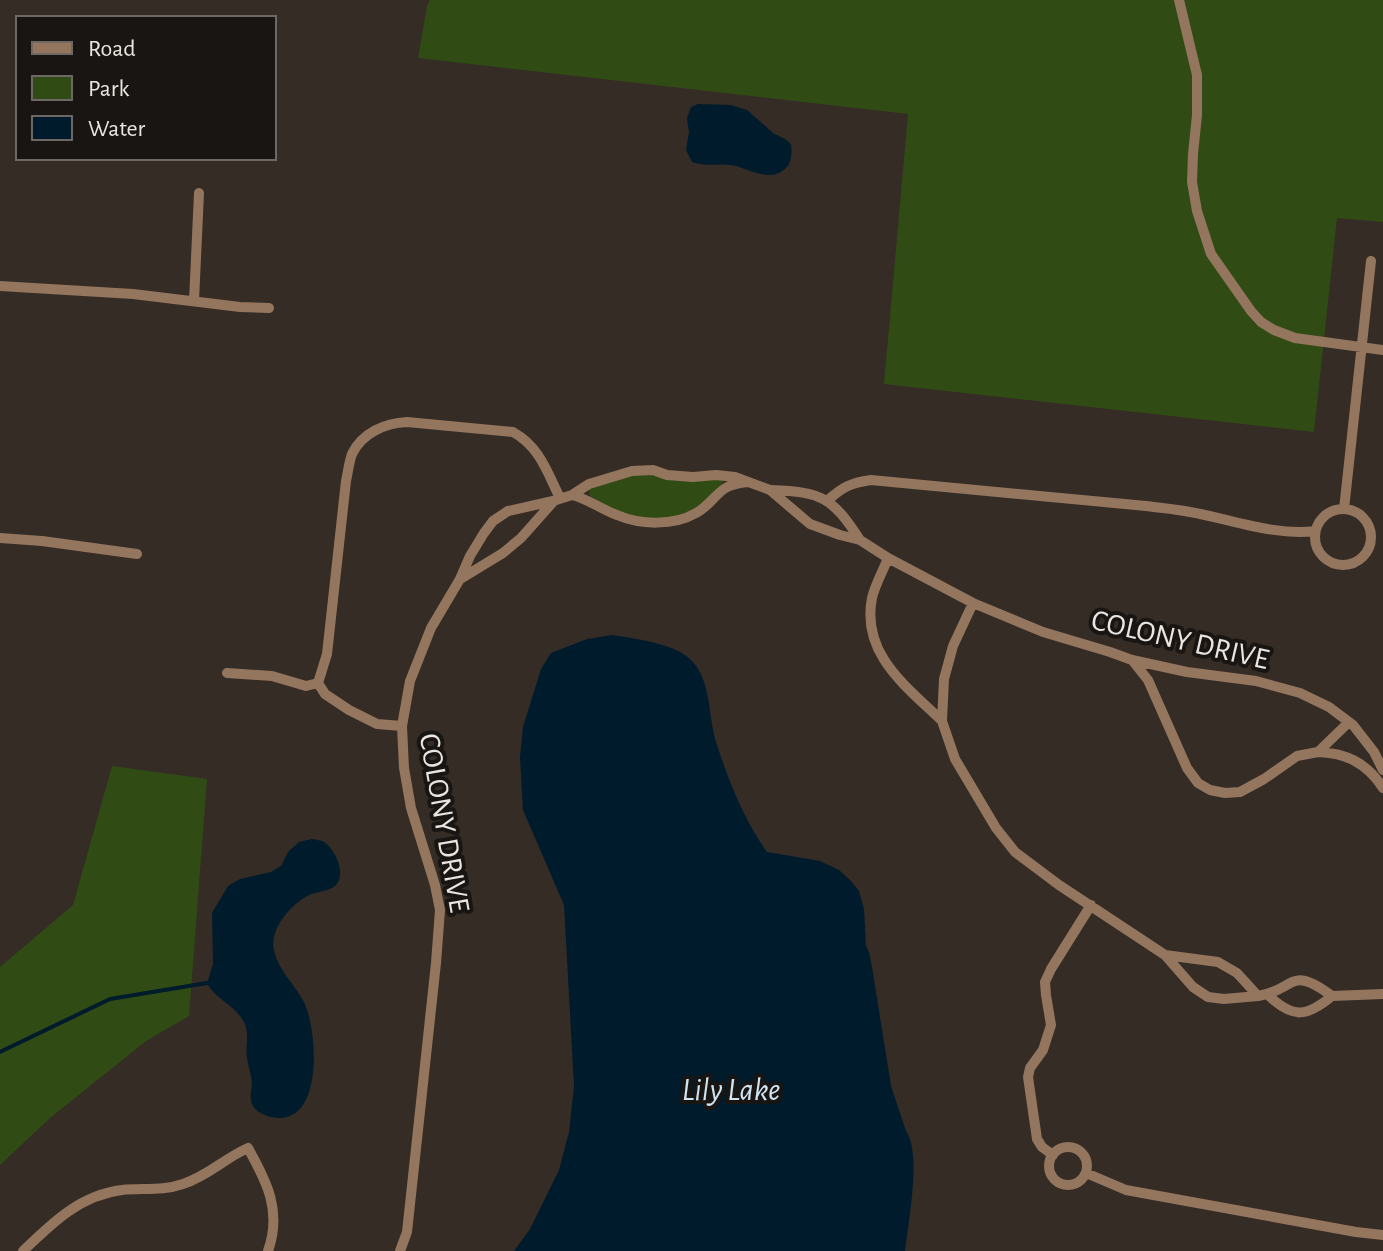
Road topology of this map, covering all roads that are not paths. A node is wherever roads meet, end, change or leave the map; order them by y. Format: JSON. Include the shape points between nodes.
{"nodes":[{"id":1,"x":1179,"y":0,"type":"edge"},
{"id":2,"x":199,"y":193,"type":"dead end"},
{"id":3,"x":1371,"y":261,"type":"dead end"},
{"id":4,"x":0,"y":286,"type":"edge"},
{"id":5,"x":194,"y":301,"type":"junction"},
{"id":6,"x":269,"y":308,"type":"dead end"},
{"id":7,"x":1362,"y":348,"type":"junction"},
{"id":8,"x":1383,"y":350,"type":"edge"},
{"id":9,"x":749,"y":481,"type":"junction"},
{"id":10,"x":770,"y":490,"type":"junction"},
{"id":11,"x":572,"y":495,"type":"junction"},
{"id":12,"x":557,"y":500,"type":"junction"},
{"id":13,"x":828,"y":500,"type":"junction"},
{"id":14,"x":1344,"y":509,"type":"junction"},
{"id":15,"x":1315,"y":531,"type":"junction"},
{"id":16,"x":0,"y":538,"type":"edge"},
{"id":17,"x":860,"y":540,"type":"junction"},
{"id":18,"x":1370,"y":540,"type":"junction"},
{"id":19,"x":1383,"y":541,"type":"edge"},
{"id":20,"x":137,"y":554,"type":"dead end"},
{"id":21,"x":888,"y":558,"type":"junction"},
{"id":22,"x":460,"y":579,"type":"junction"},
{"id":23,"x":973,"y":603,"type":"junction"},
{"id":24,"x":1132,"y":660,"type":"junction"},
{"id":25,"x":227,"y":673,"type":"dead end"},
{"id":26,"x":318,"y":683,"type":"junction"},
{"id":27,"x":942,"y":721,"type":"junction"},
{"id":28,"x":1349,"y":722,"type":"junction"},
{"id":29,"x":402,"y":726,"type":"junction"},
{"id":30,"x":1318,"y":752,"type":"junction"},
{"id":31,"x":1383,"y":770,"type":"edge"},
{"id":32,"x":1383,"y":788,"type":"edge"},
{"id":33,"x":1091,"y":905,"type":"junction"},
{"id":34,"x":1165,"y":955,"type":"junction"},
{"id":35,"x":1383,"y":994,"type":"edge"},
{"id":36,"x":1263,"y":995,"type":"junction"},
{"id":37,"x":1332,"y":996,"type":"junction"},
{"id":38,"x":1053,"y":1155,"type":"junction"},
{"id":39,"x":1086,"y":1173,"type":"junction"},
{"id":40,"x":1383,"y":1235,"type":"edge"},
{"id":41,"x":23,"y":1251,"type":"edge"},
{"id":42,"x":268,"y":1251,"type":"edge"},
{"id":43,"x":400,"y":1251,"type":"edge"}],
"edges":[{"from":1,"to":7,"type":"street","via":[[1197,75],[1192,182],[1211,254],[1261,322],[1295,338]]},
{"from":2,"to":5,"type":"street"},
{"from":3,"to":7,"type":"street"},
{"from":4,"to":5,"type":"street"},
{"from":5,"to":6,"type":"street"},
{"from":7,"to":8,"type":"street"},
{"from":7,"to":14,"type":"street"},
{"from":9,"to":10,"type":"street","name":"COLONY DRIVE"},
{"from":9,"to":11,"type":"street","name":"COLONY DRIVE","via":[[632,471]]},
{"from":9,"to":11,"type":"street","via":[[724,489],[698,513],[670,522],[631,520]]},
{"from":10,"to":13,"type":"street","name":"COLONY DRIVE","via":[[812,493]]},
{"from":10,"to":17,"type":"street","name":"COLONY DRIVE","via":[[810,524]]},
{"from":11,"to":12,"type":"street","name":"COLONY DRIVE"},
{"from":12,"to":22,"type":"street","via":[[512,546]]},
{"from":12,"to":22,"type":"street","name":"COLONY DRIVE","via":[[508,511],[493,521]]},
{"from":12,"to":26,"type":"street","via":[[539,455],[513,432],[407,422],[368,431],[352,454],[346,481],[327,654]]},
{"from":13,"to":15,"type":"street","via":[[853,482],[871,480],[1146,506],[1267,528]]},
{"from":13,"to":17,"type":"street","name":"COLONY DRIVE"},
{"from":14,"to":15,"type":"street","via":[[1322,517]]},
{"from":14,"to":18,"type":"street","via":[[1366,521]]},
{"from":15,"to":18,"type":"street","via":[[1317,549],[1339,565],[1357,561]]},
{"from":16,"to":20,"type":"street"},
{"from":17,"to":21,"type":"street","name":"COLONY DRIVE"},
{"from":18,"to":19,"type":"street"},
{"from":21,"to":23,"type":"street","name":"COLONY DRIVE"},
{"from":21,"to":27,"type":"street","via":[[872,596],[876,649]]},
{"from":22,"to":29,"type":"street","name":"COLONY DRIVE","via":[[431,628],[410,681]]},
{"from":23,"to":24,"type":"street","name":"COLONY DRIVE"},
{"from":23,"to":27,"type":"street","via":[[944,679]]},
{"from":24,"to":28,"type":"street","name":"COLONY DRIVE","via":[[1300,693]]},
{"from":24,"to":30,"type":"street","via":[[1148,680],[1187,768],[1210,790],[1240,792],[1297,756]]},
{"from":25,"to":26,"type":"street","via":[[272,676],[306,686]]},
{"from":26,"to":29,"type":"street","via":[[349,710],[377,724]]},
{"from":27,"to":33,"type":"street","via":[[955,759],[1005,840]]},
{"from":28,"to":30,"type":"street"},
{"from":28,"to":31,"type":"street","name":"COLONY DRIVE"},
{"from":29,"to":43,"type":"street","name":"COLONY DRIVE","via":[[411,808],[440,910],[411,1201]]},
{"from":30,"to":32,"type":"street","via":[[1357,762]]},
{"from":33,"to":34,"type":"street"},
{"from":33,"to":38,"type":"street","via":[[1045,982],[1051,1025],[1028,1077],[1037,1139]]},
{"from":34,"to":36,"type":"street","via":[[1218,962]]},
{"from":34,"to":36,"type":"street","via":[[1208,997]]},
{"from":35,"to":37,"type":"street"},
{"from":36,"to":37,"type":"street","via":[[1302,980]]},
{"from":36,"to":37,"type":"street","via":[[1302,1012]]},
{"from":38,"to":39,"type":"street","via":[[1063,1148],[1076,1149],[1085,1157]]},
{"from":38,"to":39,"type":"street","via":[[1049,1167],[1058,1182],[1076,1184]]},
{"from":39,"to":40,"type":"street","via":[[1126,1190]]},
{"from":41,"to":42,"type":"street","via":[[88,1199],[187,1183],[248,1148],[272,1202]]}]}
